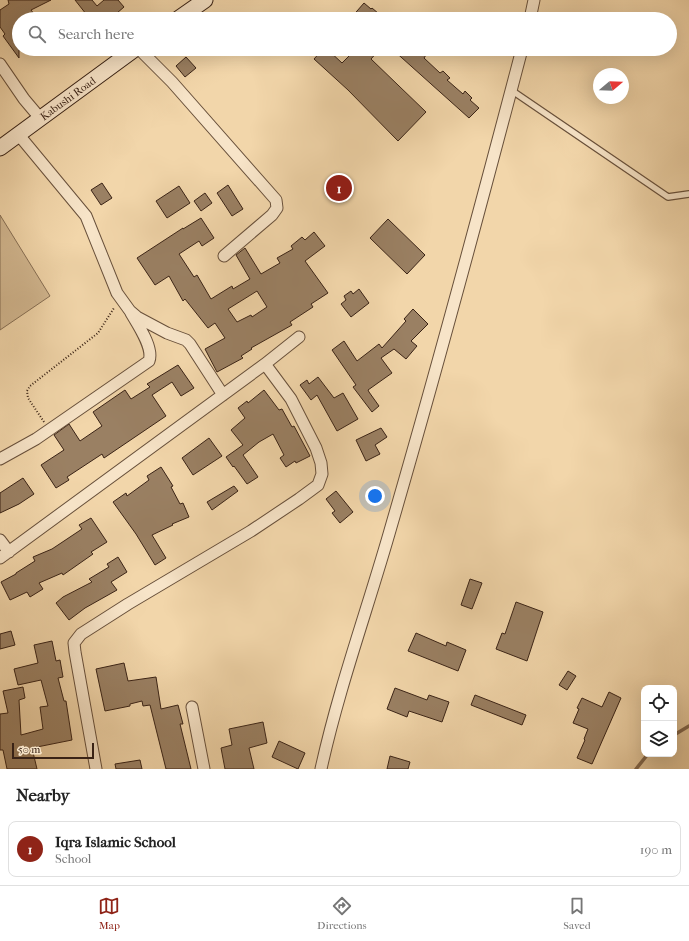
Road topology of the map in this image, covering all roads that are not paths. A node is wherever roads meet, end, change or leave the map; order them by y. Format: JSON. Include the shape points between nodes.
{"nodes":[{"id":1,"x":534,"y":0,"type":"edge"},
{"id":2,"x":198,"y":2,"type":"edge"},
{"id":3,"x":186,"y":12,"type":"edge"},
{"id":4,"x":531,"y":12,"type":"edge"},
{"id":5,"x":125,"y":56,"type":"edge"},
{"id":6,"x":146,"y":56,"type":"edge"},
{"id":7,"x":520,"y":56,"type":"edge"},
{"id":8,"x":0,"y":64,"type":"edge"},
{"id":9,"x":511,"y":90,"type":"junction"},
{"id":10,"x":40,"y":118,"type":"junction"},
{"id":11,"x":18,"y":134,"type":"junction"},
{"id":12,"x":0,"y":148,"type":"edge"},
{"id":13,"x":689,"y":194,"type":"edge"},
{"id":14,"x":224,"y":256,"type":"dead end"},
{"id":15,"x":130,"y":311,"type":"junction"},
{"id":16,"x":298,"y":337,"type":"dead end"},
{"id":17,"x":265,"y":364,"type":"junction"},
{"id":18,"x":223,"y":395,"type":"junction"},
{"id":19,"x":0,"y":459,"type":"edge"},
{"id":20,"x":0,"y":540,"type":"edge"},
{"id":21,"x":4,"y":555,"type":"edge"},
{"id":22,"x":192,"y":707,"type":"dead end"},
{"id":23,"x":96,"y":769,"type":"edge"},
{"id":24,"x":204,"y":769,"type":"edge"},
{"id":25,"x":321,"y":769,"type":"edge"}],
"edges":[{"from":1,"to":4,"type":"street"},
{"from":2,"to":3,"type":"main road"},
{"from":5,"to":10,"type":"main road","name":"Kabushi Road"},
{"from":6,"to":14,"type":"street","via":[[276,200],[277,208],[272,215]]},
{"from":7,"to":9,"type":"street"},
{"from":8,"to":10,"type":"street"},
{"from":9,"to":13,"type":"lane","via":[[668,198]]},
{"from":9,"to":25,"type":"street","via":[[403,488]]},
{"from":10,"to":11,"type":"main road","name":"Kabushi Road"},
{"from":11,"to":12,"type":"main road","name":"Kabushi Road"},
{"from":11,"to":15,"type":"street","via":[[86,216],[117,293]]},
{"from":15,"to":18,"type":"street","via":[[167,333],[186,340]]},
{"from":15,"to":19,"type":"street","via":[[148,345],[150,361],[49,430]]},
{"from":16,"to":17,"type":"street"},
{"from":17,"to":18,"type":"street"},
{"from":17,"to":23,"type":"street","via":[[290,400],[316,448],[322,474],[318,485],[274,516],[81,634],[74,643],[75,652]]},
{"from":18,"to":21,"type":"street"},
{"from":20,"to":21,"type":"street"},
{"from":22,"to":24,"type":"street"}]}
